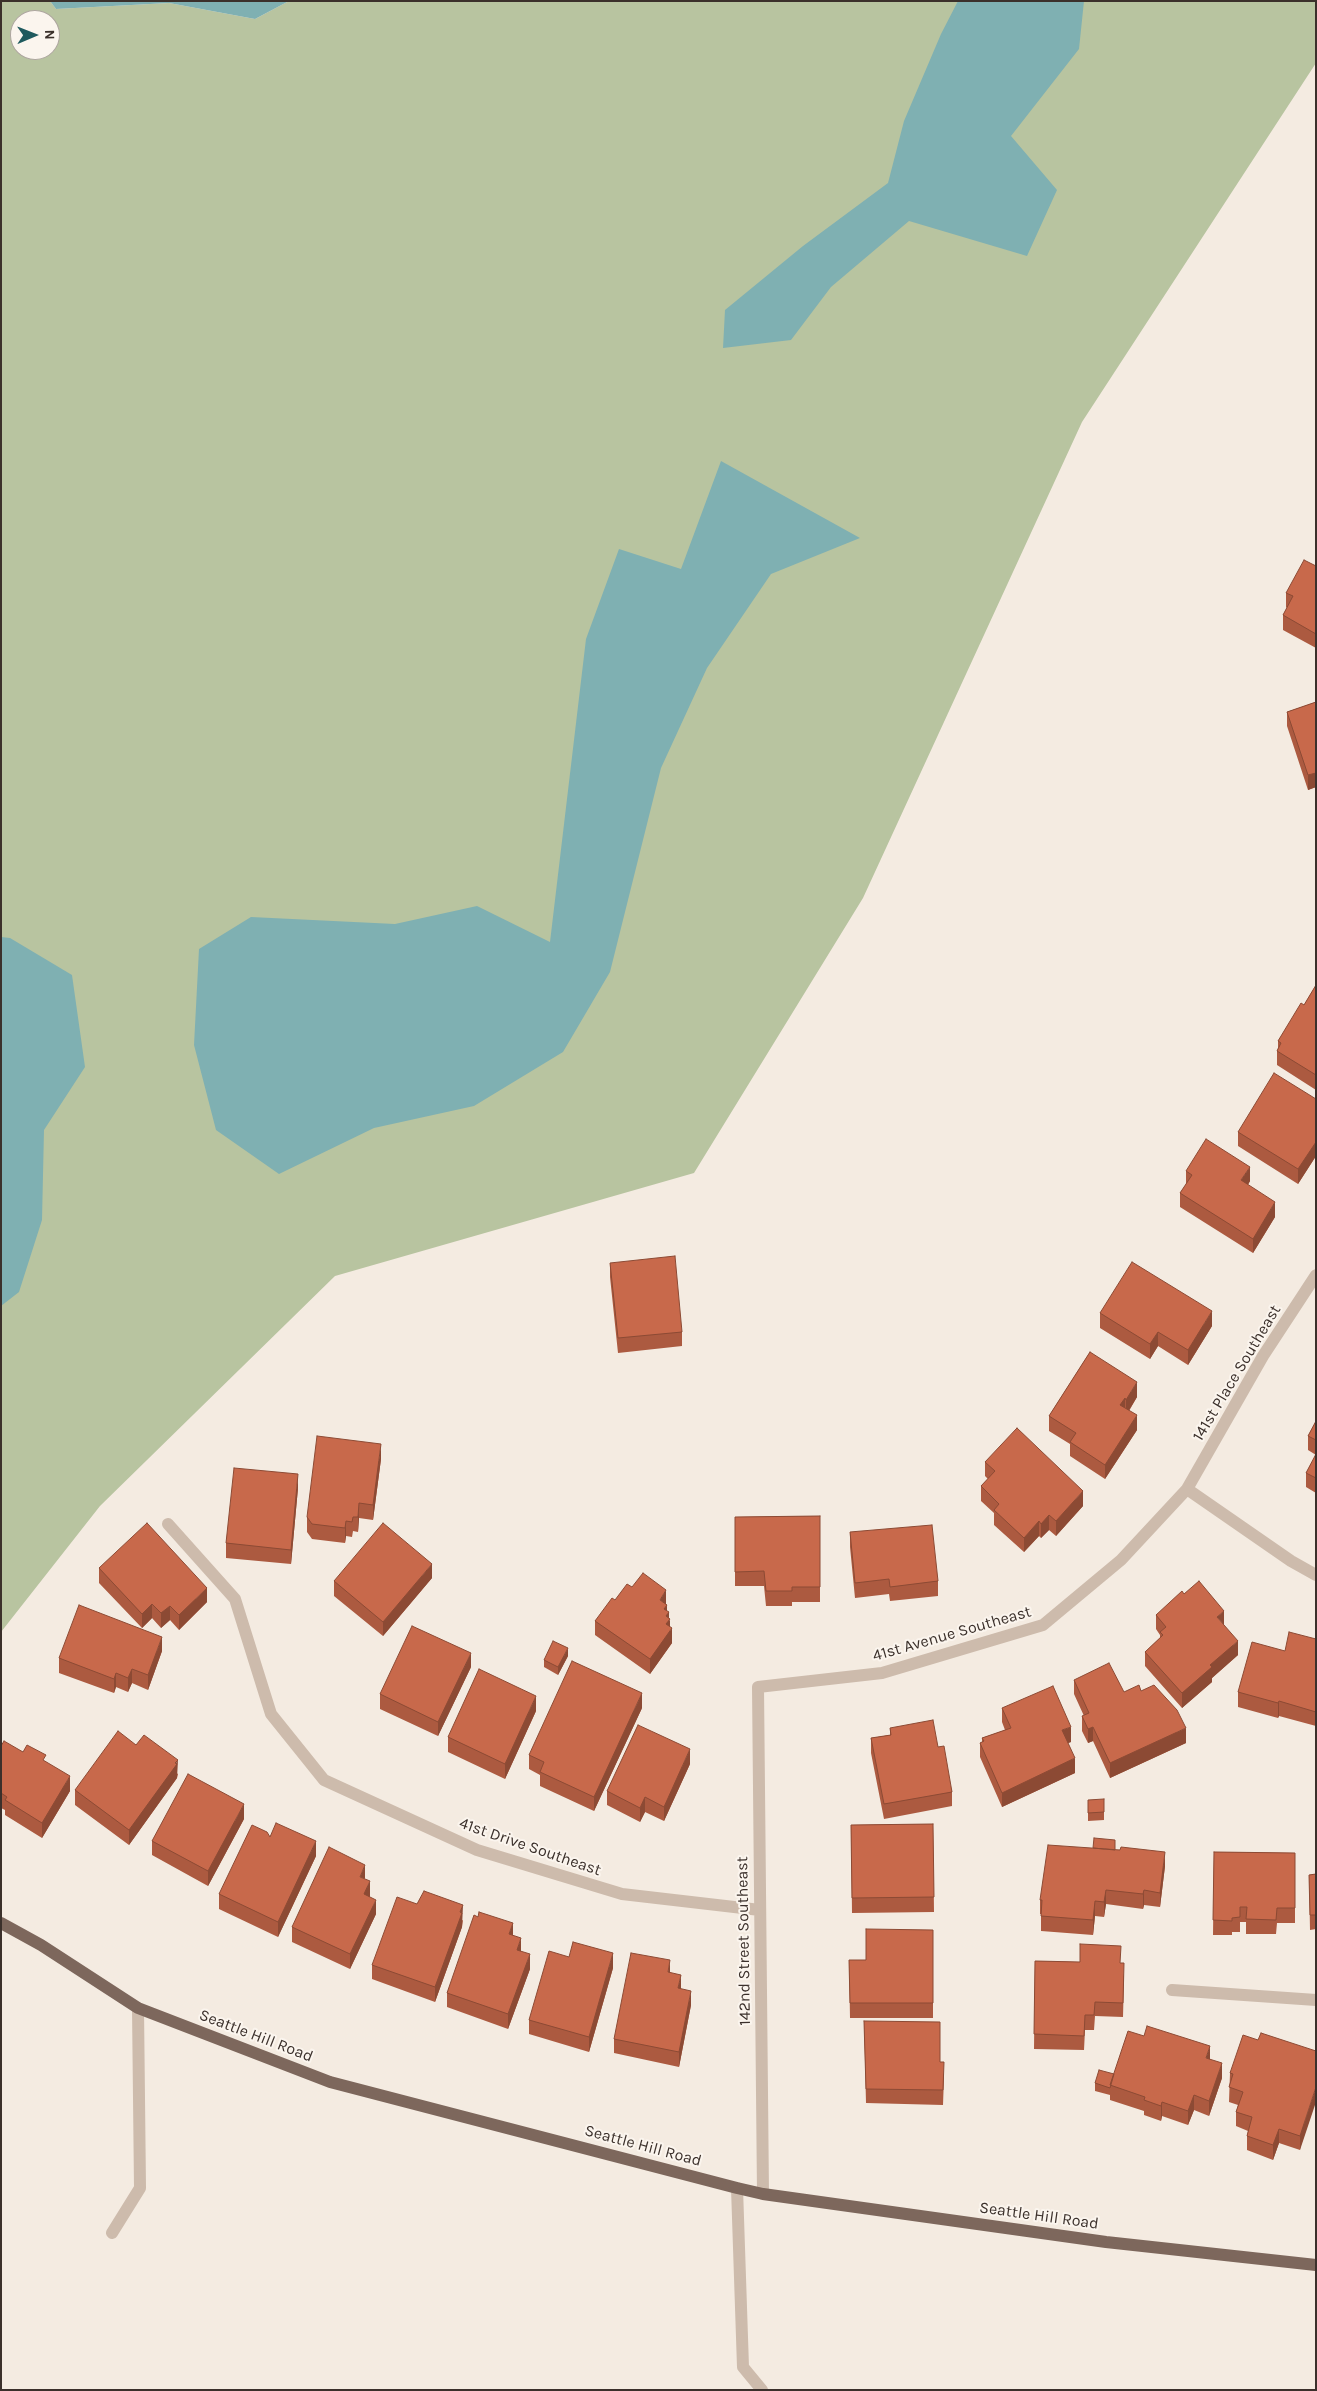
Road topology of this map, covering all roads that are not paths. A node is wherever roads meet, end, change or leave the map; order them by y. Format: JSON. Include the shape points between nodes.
{"nodes":[{"id":1,"x":1316,"y":1275,"type":"edge"},
{"id":2,"x":1187,"y":1489,"type":"junction"},
{"id":3,"x":168,"y":1524,"type":"dead end"},
{"id":4,"x":1316,"y":1575,"type":"edge"},
{"id":5,"x":758,"y":1687,"type":"joint"},
{"id":6,"x":760,"y":1910,"type":"junction"},
{"id":7,"x":1,"y":1923,"type":"edge"},
{"id":8,"x":1172,"y":1990,"type":"dead end"},
{"id":9,"x":1316,"y":2000,"type":"edge"},
{"id":10,"x":138,"y":2008,"type":"junction"},
{"id":11,"x":737,"y":2188,"type":"junction"},
{"id":12,"x":763,"y":2194,"type":"junction"},
{"id":13,"x":112,"y":2233,"type":"dead end"},
{"id":14,"x":1316,"y":2265,"type":"edge"},
{"id":15,"x":762,"y":2390,"type":"edge"}],
"edges":[{"from":1,"to":2,"type":"street","name":"141st Place Southeast","via":[[1263,1356]]},
{"from":2,"to":4,"type":"street"},
{"from":2,"to":5,"type":"street","name":"41st Avenue Southeast","via":[[1121,1560],[1043,1624],[882,1673]]},
{"from":3,"to":6,"type":"street","name":"41st Drive Southeast","via":[[235,1599],[271,1714],[324,1780],[477,1850],[622,1894]]},
{"from":5,"to":6,"type":"street","name":"142nd Street Southeast"},
{"from":6,"to":12,"type":"street","name":"142nd Street Southeast"},
{"from":7,"to":10,"type":"main road","name":"Seattle Hill Road"},
{"from":8,"to":9,"type":"street"},
{"from":10,"to":11,"type":"main road","name":"Seattle Hill Road","via":[[330,2082]]},
{"from":10,"to":13,"type":"street","via":[[140,2188]]},
{"from":11,"to":12,"type":"main road","name":"Seattle Hill Road"},
{"from":11,"to":15,"type":"street","via":[[743,2367]]},
{"from":12,"to":14,"type":"main road","name":"Seattle Hill Road","via":[[1106,2242]]}]}
